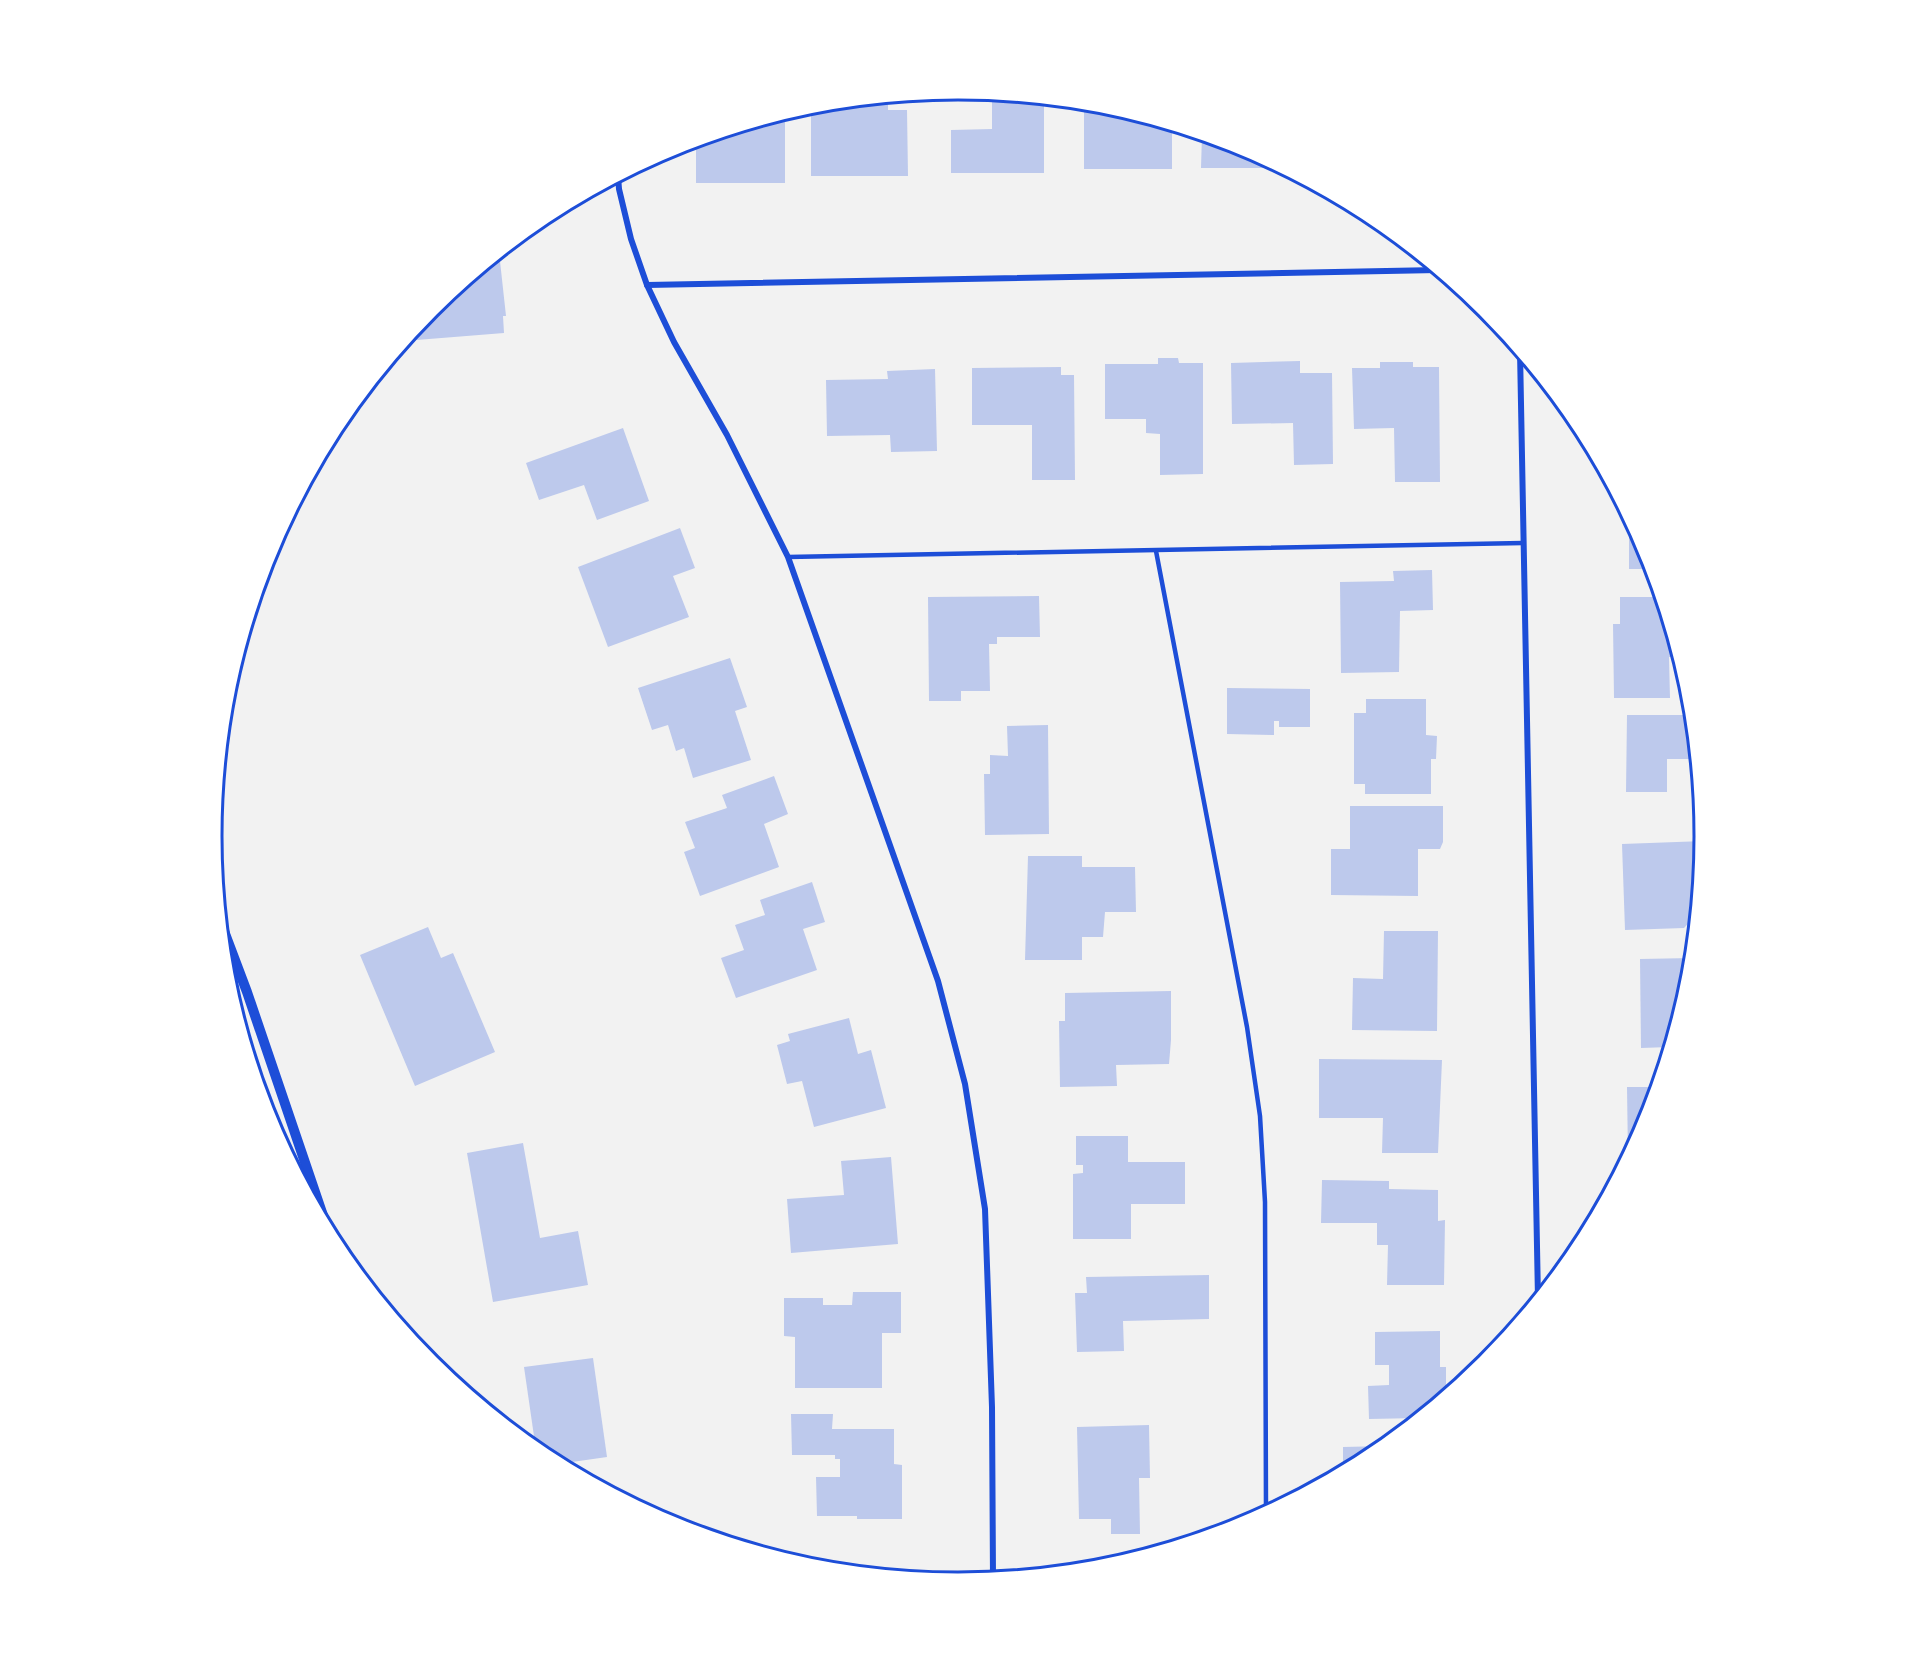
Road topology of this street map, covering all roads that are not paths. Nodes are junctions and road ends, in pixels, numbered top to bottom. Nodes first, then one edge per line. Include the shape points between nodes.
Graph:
1 (619, 183) edge
2 (1428, 270) edge
3 (647, 285) junction
4 (1520, 362) edge
5 (1523, 543) junction
6 (1156, 551) junction
7 (789, 557) junction
8 (233, 957) edge
9 (316, 1194) edge
10 (1538, 1289) edge
11 (1266, 1504) edge
12 (993, 1571) edge

1 - 3 street via 631,239
2 - 3 street
3 - 7 street
4 - 5 street
5 - 6 lane
5 - 10 street
6 - 7 lane
6 - 11 lane via 1247,1027 1260,1116 1265,1202
7 - 12 street via 938,981 965,1084 985,1209
8 - 9 street

